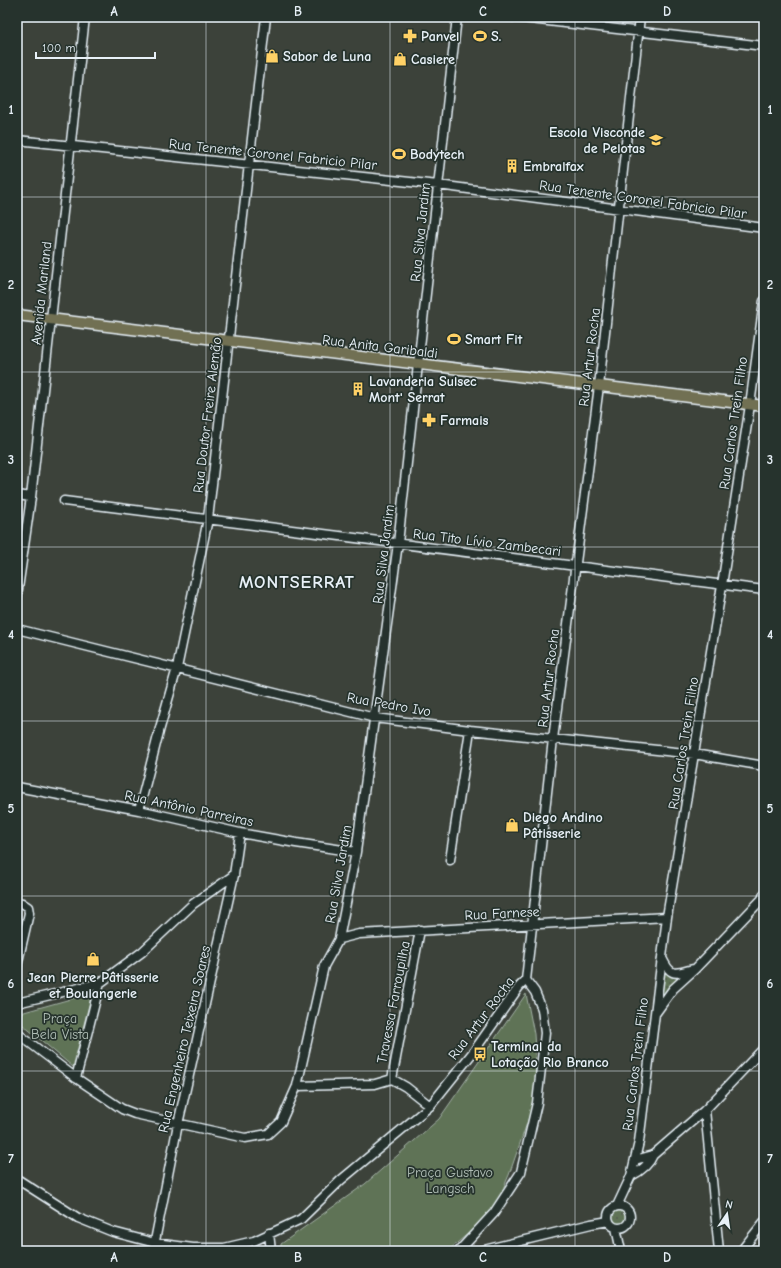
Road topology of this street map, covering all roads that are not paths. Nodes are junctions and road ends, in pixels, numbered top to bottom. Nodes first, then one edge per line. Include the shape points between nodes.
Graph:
1 (85, 17) edge
2 (266, 17) edge
3 (457, 17) edge
4 (513, 17) edge
5 (640, 17) edge
6 (638, 32) junction
7 (764, 46) edge
8 (17, 140) edge
9 (71, 145) junction
10 (249, 164) junction
11 (438, 185) junction
12 (619, 208) junction
13 (764, 228) edge
14 (764, 301) edge
15 (17, 316) edge
16 (51, 320) junction
17 (229, 341) junction
18 (418, 364) junction
19 (599, 386) junction
20 (750, 405) junction
21 (764, 406) edge
22 (17, 495) edge
23 (31, 497) junction
24 (64, 501) dead end
25 (208, 519) junction
26 (398, 543) junction
27 (576, 566) junction
28 (722, 585) junction
29 (764, 590) edge
30 (17, 596) edge
31 (17, 629) edge
32 (177, 668) junction
33 (375, 718) junction
34 (470, 730) junction
35 (553, 739) junction
36 (694, 754) junction
37 (764, 766) edge
38 (17, 787) edge
39 (139, 810) junction
40 (240, 833) junction
41 (356, 852) junction
42 (450, 860) dead end
43 (234, 875) junction
44 (764, 894) edge
45 (17, 902) edge
46 (667, 917) junction
47 (533, 924) junction
48 (420, 930) junction
49 (339, 939) junction
50 (661, 957) junction
51 (17, 966) edge
52 (695, 969) junction
53 (526, 980) junction
54 (100, 983) junction
55 (17, 1003) edge
56 (655, 1014) junction
57 (17, 1033) edge
58 (764, 1048) edge
59 (76, 1078) junction
60 (392, 1079) junction
61 (297, 1086) junction
62 (430, 1106) junction
63 (704, 1110) junction
64 (178, 1124) junction
65 (653, 1155) junction
66 (635, 1160) junction
67 (631, 1176) junction
68 (17, 1179) edge
69 (626, 1188) junction
70 (617, 1206) junction
71 (626, 1209) junction
72 (609, 1212) junction
73 (609, 1221) junction
74 (764, 1222) edge
75 (591, 1224) junction
76 (625, 1226) junction
77 (616, 1228) junction
78 (269, 1233) junction
79 (154, 1247) edge
80 (621, 1249) edge
81 (271, 1251) edge
82 (459, 1251) edge
83 (480, 1251) edge
84 (719, 1251) edge
85 (740, 1251) edge

1 - 9 street, Avenida Mariland
2 - 10 street, Rua Doutor Freire Alemão
3 - 11 street, Rua Silva Jardim
4 - 6 street
5 - 6 street, Rua Artur Rocha
6 - 7 street
6 - 12 street, Rua Artur Rocha
8 - 9 street, Rua Tenente Coronel Fabricio Pilar
9 - 10 street, Rua Tenente Coronel Fabricio Pilar
9 - 16 street, Avenida Mariland
10 - 11 street, Rua Tenente Coronel Fabricio Pilar
10 - 17 street, Rua Doutor Freire Alemão
11 - 12 street, Rua Tenente Coronel Fabricio Pilar
11 - 18 street, Rua Silva Jardim
12 - 13 street, Rua Tenente Coronel Fabricio Pilar
12 - 19 street, Rua Artur Rocha
14 - 20 street, Rua Carlos Trein Filho
15 - 16 main road, Rua Anita Garibaldi
16 - 17 main road, Rua Anita Garibaldi
16 - 23 street, Avenida Mariland
17 - 18 main road, Rua Anita Garibaldi
17 - 25 street, Rua Doutor Freire Alemão
18 - 19 main road, Rua Anita Garibaldi
18 - 26 street, Rua Silva Jardim
19 - 20 main road, Rua Anita Garibaldi
19 - 27 street, Rua Artur Rocha
20 - 21 main road, Rua Anita Garibaldi
20 - 28 street, Rua Carlos Trein Filho
22 - 23 street
23 - 30 street, Avenida Mariland
24 - 25 street, Rua Tito Lívio Zambecari
25 - 26 street, Rua Tito Lívio Zambecari
25 - 32 street, Rua Doutor Freire Alemão
26 - 27 street, Rua Tito Lívio Zambecari
26 - 33 street, Rua Silva Jardim
27 - 28 street, Rua Tito Lívio Zambecari
27 - 35 street, Rua Artur Rocha
28 - 29 street, Rua Tito Lívio Zambecari
28 - 36 street, Rua Carlos Trein Filho
31 - 32 street, Rua Pedro Ivo
32 - 33 street, Rua Pedro Ivo
32 - 39 street, Rua Doutor Freire Alemão
33 - 34 street, Rua Pedro Ivo
33 - 41 street, Rua Silva Jardim
34 - 35 street, Rua Pedro Ivo
34 - 42 street
35 - 36 street, Rua Pedro Ivo
35 - 47 street, Rua Artur Rocha
36 - 37 street, Rua Pedro Ivo
36 - 46 street, Rua Carlos Trein Filho
38 - 39 street, Rua Antônio Parreiras
39 - 40 street, Rua Antônio Parreiras
40 - 41 street, Rua Antônio Parreiras
40 - 43 street, Rua Engenheiro Teixeira Soares
41 - 49 street, Rua Silva Jardim
43 - 54 street via 193,904 142,952
43 - 64 street, Rua Engenheiro Teixeira Soares
44 - 52 street
45 - 51 street via 28,907 29,913
46 - 47 street, Rua Farnese
46 - 50 street, Rua Carlos Trein Filho
47 - 48 street, Rua Farnese
47 - 53 street, Rua Artur Rocha
48 - 49 street, Rua Farnese via 359,934
48 - 60 street, Travessa Farroupilha
49 - 61 street, Rua Silva Jardim via 324,966
50 - 52 street via 672,973
50 - 56 street, Rua Carlos Trein Filho
52 - 56 street via 673,989
53 - 62 street, Rua Artur Rocha
53 - 82 street via 535,992 542,1009 545,1033 536,1103 521,1172 494,1213
54 - 55 street
54 - 59 street
56 - 66 street, Rua Carlos Trein Filho
57 - 59 street, Rua Silva Jardim
58 - 63 street
59 - 64 street, Rua Silva Jardim via 122,1109
60 - 61 street via 375,1084
60 - 62 street
61 - 64 street, Rua Silva Jardim via 281,1122 268,1134 245,1138
62 - 78 street, Rua Artur Rocha via 341,1180 301,1219
63 - 65 street
63 - 84 street
64 - 79 street, Rua Engenheiro Teixeira Soares
65 - 66 street
65 - 67 street via 650,1162
66 - 67 street, Rua Carlos Trein Filho
67 - 69 street, Rua Carlos Trein Filho
68 - 79 street, Rua Artur Rocha via 78,1218
69 - 70 street, Rua Carlos Trein Filho
69 - 71 street, Rua Carlos Trein Filho
70 - 71 street
70 - 72 street
71 - 76 street via 630,1218
72 - 73 street
72 - 75 street
73 - 75 street
73 - 77 street
74 - 85 street
75 - 83 street
76 - 77 street
76 - 80 street
77 - 80 street
78 - 79 street, Rua Artur Rocha via 254,1241 224,1248
78 - 81 street

